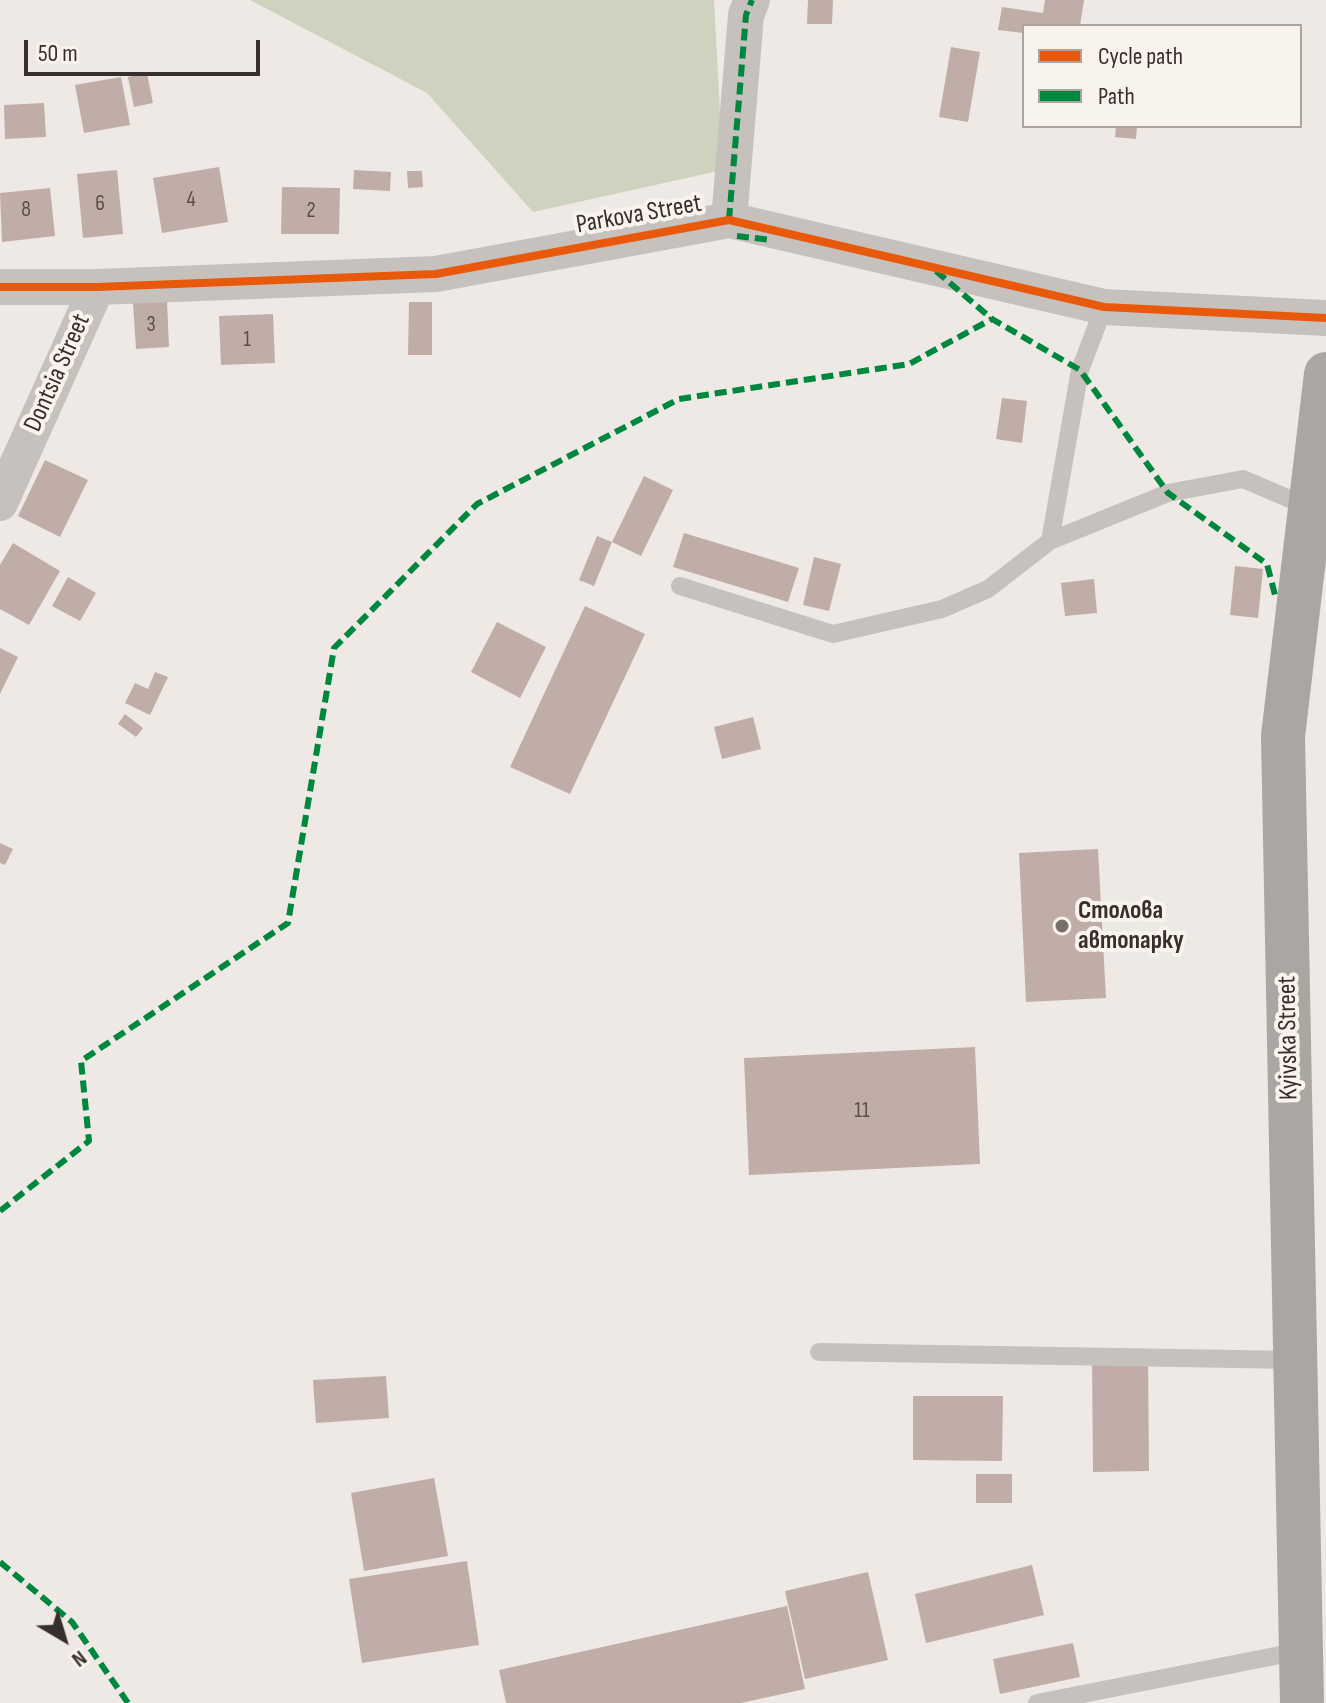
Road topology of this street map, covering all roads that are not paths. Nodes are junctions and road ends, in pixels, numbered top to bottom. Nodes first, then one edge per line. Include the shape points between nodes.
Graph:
1 (752, 0) edge
2 (729, 220) junction
3 (0, 287) edge
4 (97, 287) junction
5 (1104, 307) junction
6 (1326, 318) edge
7 (1326, 374) edge
8 (1323, 432) edge
9 (0, 503) edge
10 (1311, 508) junction
11 (1050, 541) junction
12 (680, 586) dead end
13 (819, 1352) dead end
14 (1295, 1360) junction
15 (1300, 1651) junction
16 (1037, 1703) edge
17 (1302, 1703) edge

1 - 2 street via 746,15
2 - 4 street, Parkova Street via 436,274
2 - 5 street, Parkova Street
3 - 4 street, Parkova Street
4 - 9 street, Dontsia Street
5 - 6 street, Parkova Street
5 - 11 lane via 1080,370
7 - 8 main road, Kyivska Street
8 - 10 main road, Kyivska Street
10 - 11 lane via 1243,479 1168,493
10 - 14 main road, Kyivska Street via 1283,736
11 - 12 lane via 988,589 942,609 833,634
13 - 14 lane
14 - 15 main road, Kyivska Street
15 - 16 lane
15 - 17 main road, Kyivska Street

